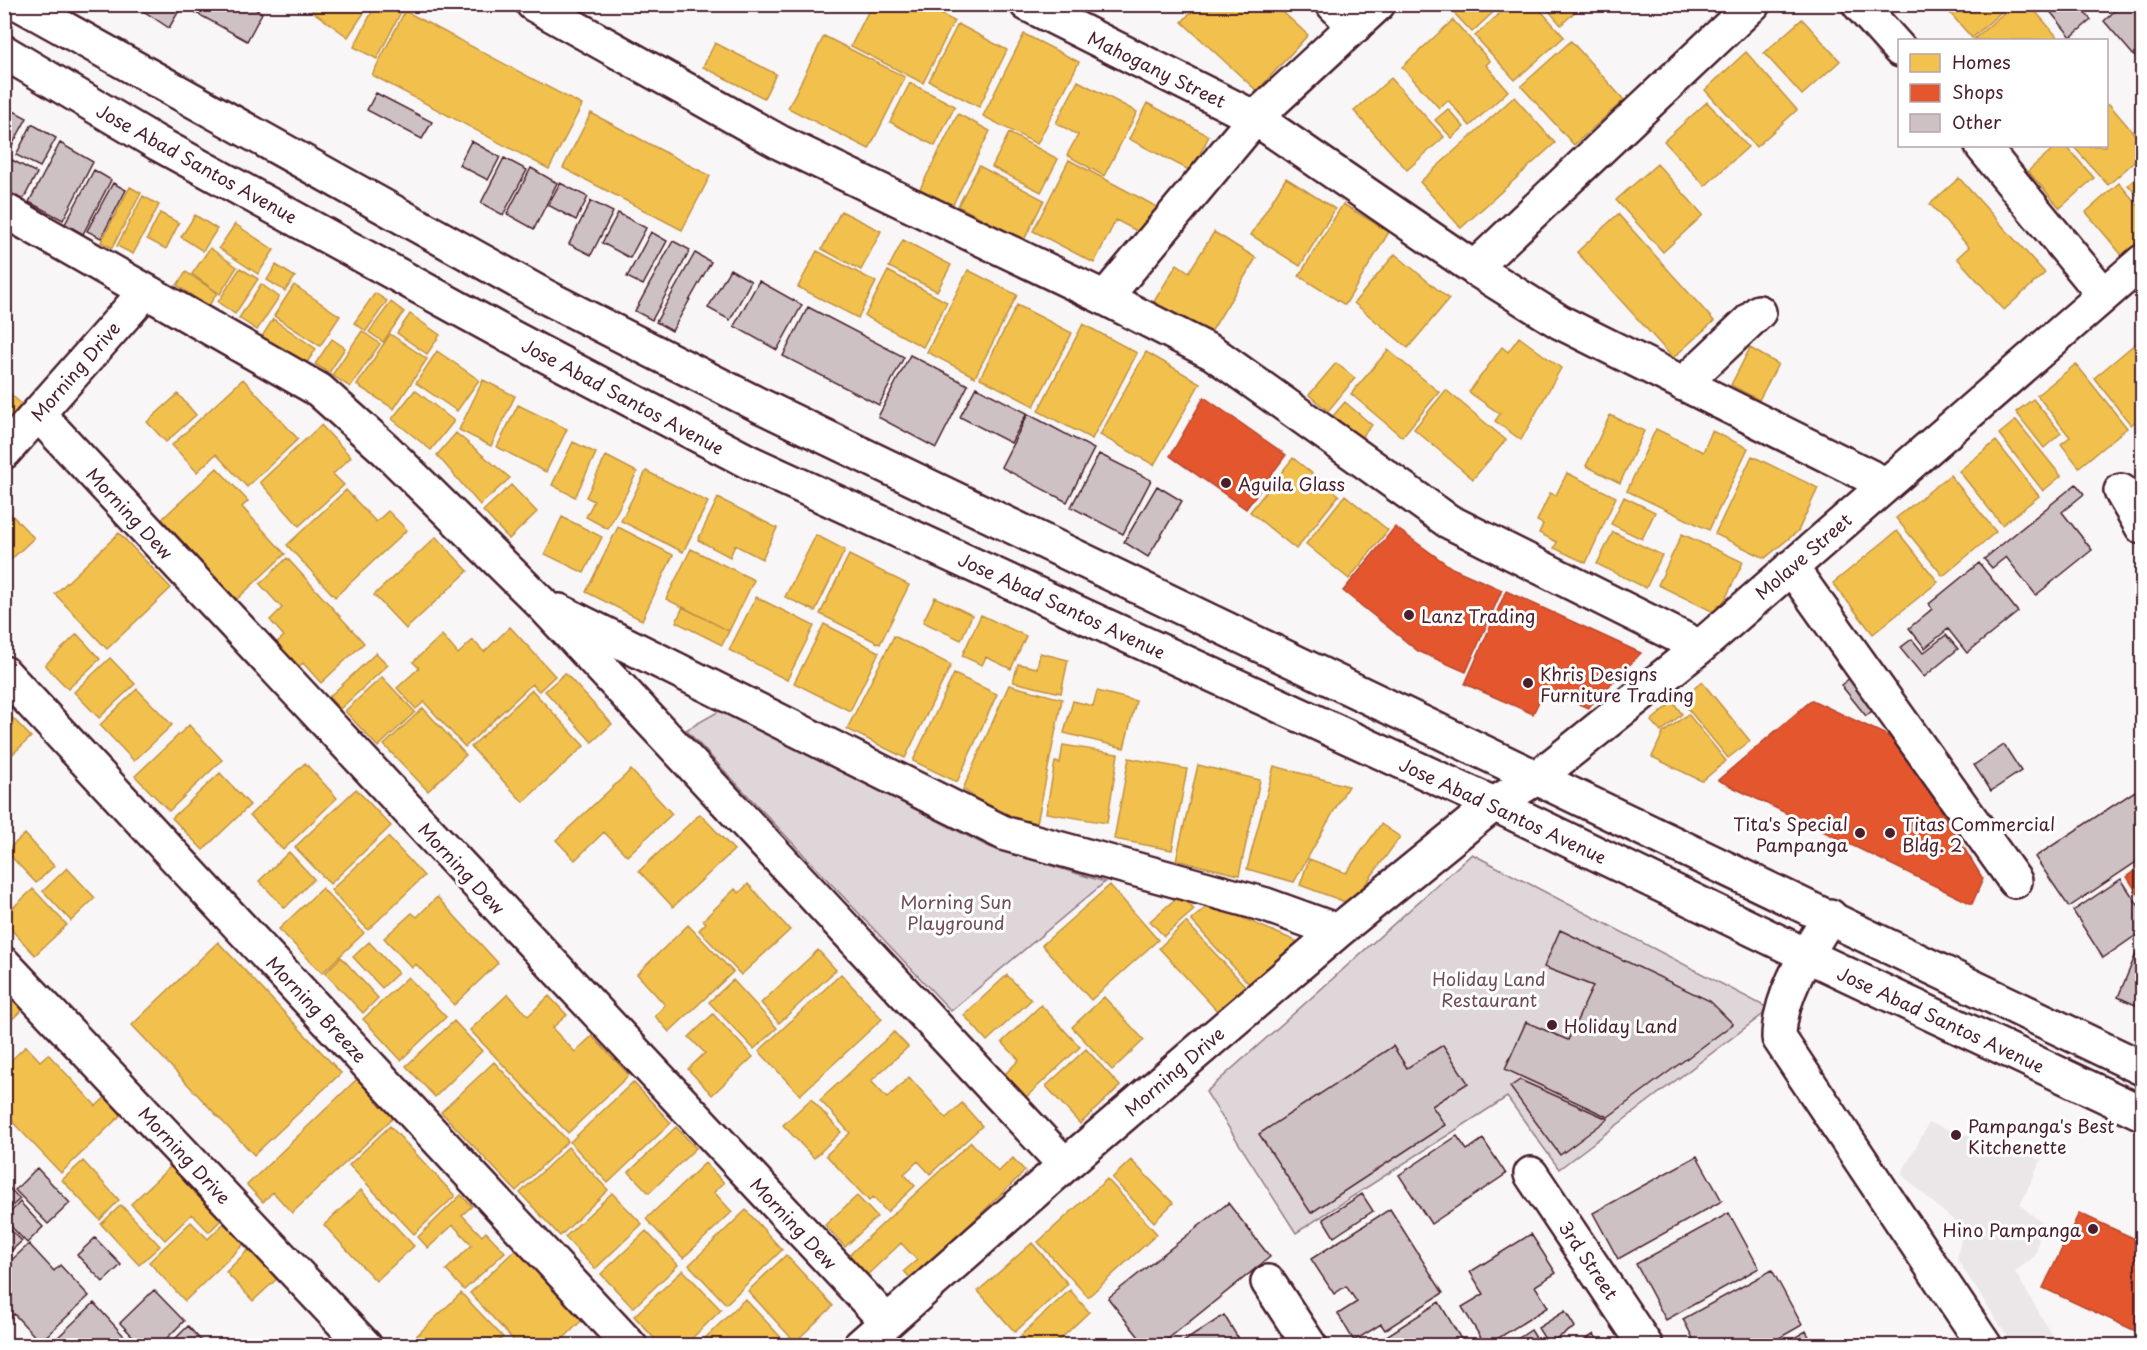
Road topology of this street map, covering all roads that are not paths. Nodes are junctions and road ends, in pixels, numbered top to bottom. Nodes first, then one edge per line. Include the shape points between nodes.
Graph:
1 (20, 4) edge
2 (533, 4) edge
3 (1027, 4) edge
4 (1753, 4) edge
5 (1859, 4) edge
6 (1355, 12) edge
7 (1898, 49) edge
8 (4, 52) edge
9 (1255, 118) junction
10 (1983, 147) edge
11 (4, 210) edge
12 (2142, 262) edge
13 (1474, 268) junction
14 (146, 291) junction
15 (2104, 295) junction
16 (1105, 298) junction
17 (1759, 312) dead end
18 (1683, 384) junction
19 (38, 414) junction
20 (4, 452) edge
21 (1885, 484) junction
22 (2121, 491) dead end
23 (2142, 527) edge
24 (1791, 567) junction
25 (541, 603) junction
26 (1700, 647) junction
27 (4, 673) edge
28 (1538, 777) junction
29 (1494, 804) junction
30 (2015, 881) dead end
31 (1830, 916) junction
32 (1338, 931) junction
33 (1806, 955) junction
34 (4, 964) edge
35 (2142, 1068) edge
36 (2142, 1113) edge
37 (1065, 1165) junction
38 (1531, 1174) dead end
39 (1268, 1282) dead end
40 (887, 1322) junction
41 (365, 1346) edge
42 (630, 1346) edge
43 (860, 1346) edge
44 (1310, 1346) edge
45 (1646, 1346) edge
46 (1985, 1346) edge

1 - 28 main road via 548,298 759,405
2 - 16 main road via 781,143
3 - 9 main road, Mahogany Street
4 - 13 main road
5 - 7 main road
6 - 9 main road
8 - 29 main road, Jose Abad Santos Avenue via 158,143 510,337 751,463
9 - 13 main road, Mahogany Street
9 - 16 main road
10 - 15 main road
11 - 14 main road
12 - 15 main road, Molave Street
13 - 18 main road, Mahogany Street via 1560,322
14 - 19 main road, Morning Drive
14 - 25 main road via 320,390
15 - 21 main road, Molave Street
16 - 26 main road via 1213,353 1448,521
17 - 18 main road
18 - 21 main road, Mahogany Street
19 - 20 main road, Morning Drive
19 - 40 main road, Morning Dew
21 - 24 main road, Molave Street
22 - 23 main road
24 - 26 main road, Molave Street
24 - 30 main road
25 - 32 main road via 1006,834 1266,904
25 - 37 main road
26 - 28 main road, Molave Street
27 - 42 main road, Morning Breeze
28 - 29 main road, Molave Street
28 - 31 main road
29 - 32 main road, Morning Drive
29 - 33 main road, Jose Abad Santos Avenue
31 - 33 main road
31 - 35 main road
32 - 37 main road, Morning Drive
33 - 36 main road, Jose Abad Santos Avenue
33 - 46 main road via 1779,1017 1779,1038
34 - 41 main road, Morning Drive
37 - 40 main road, Morning Drive
38 - 45 main road, 3rd Street
39 - 44 main road
40 - 43 main road, Morning Drive

